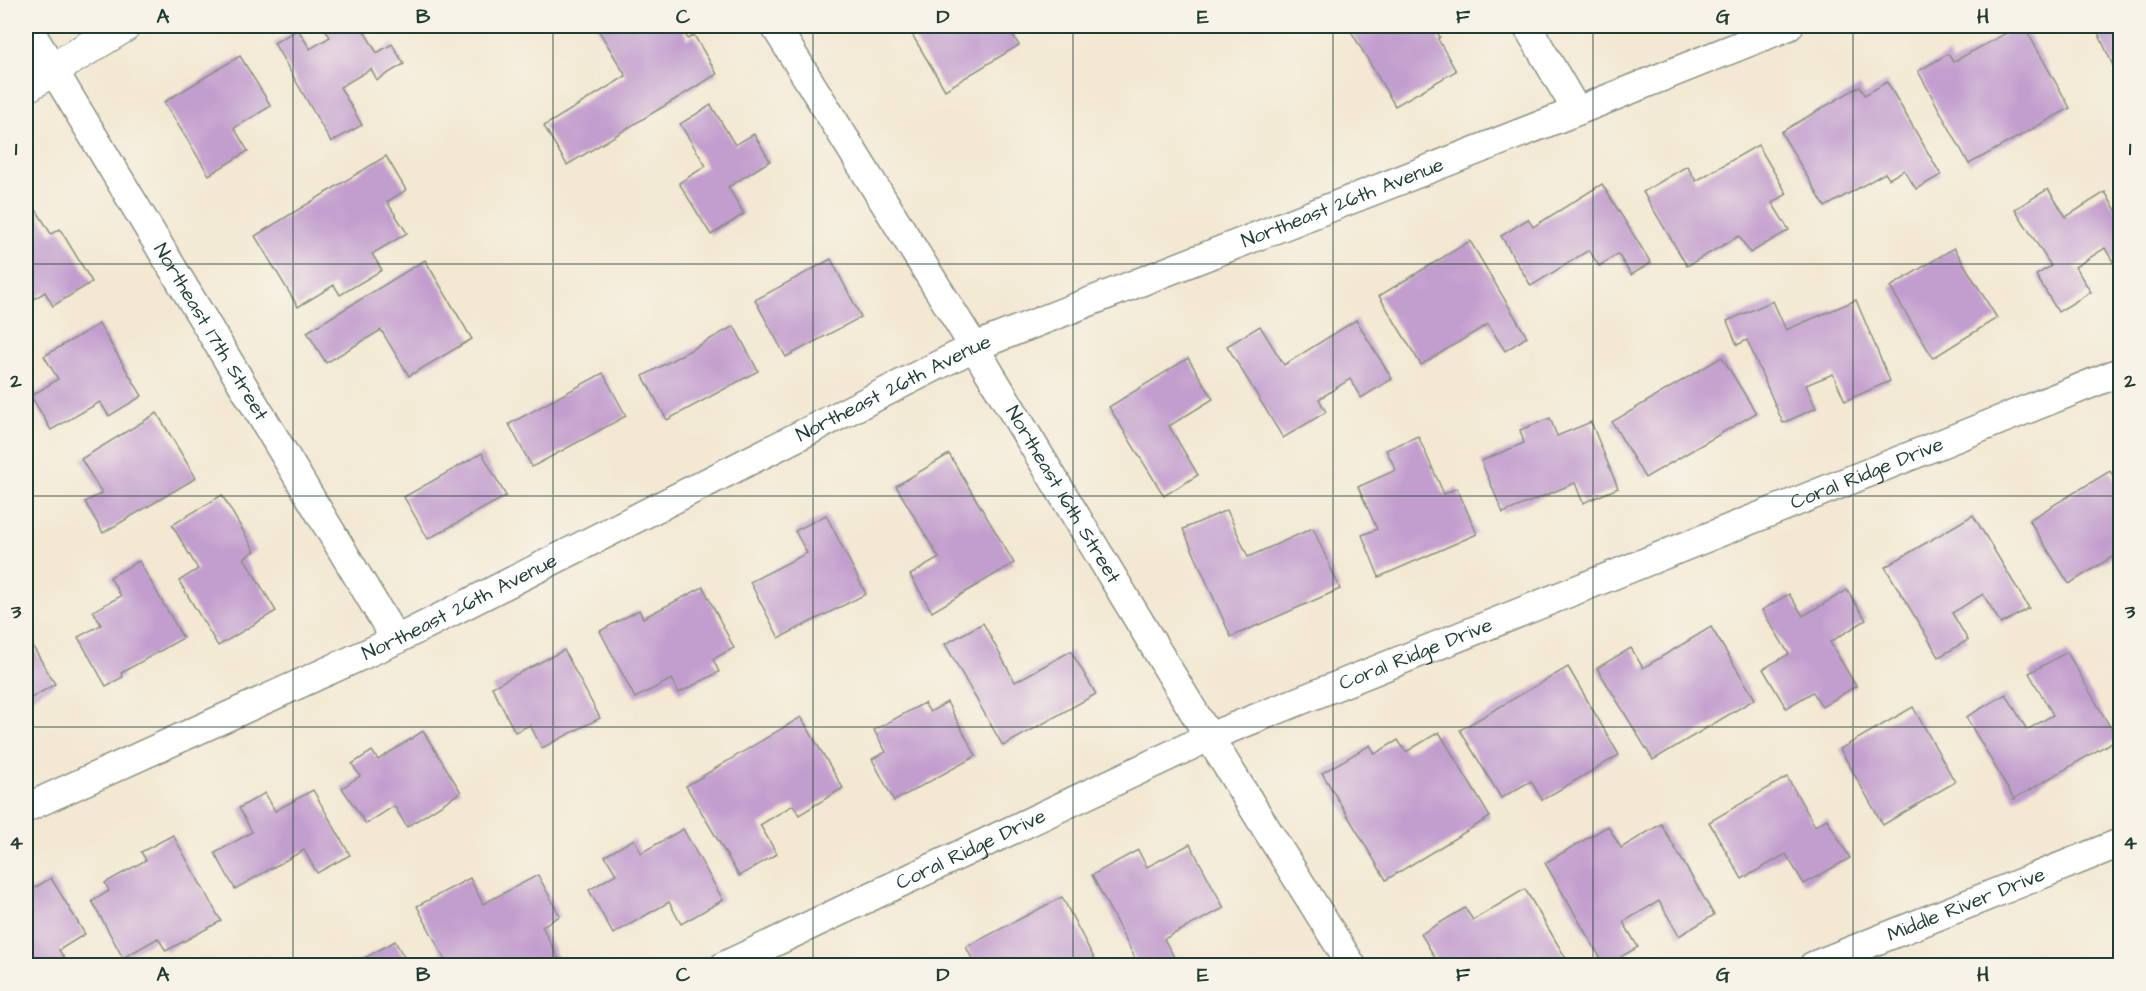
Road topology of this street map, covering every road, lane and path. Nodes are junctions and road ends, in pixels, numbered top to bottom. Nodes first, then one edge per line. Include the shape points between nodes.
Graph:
1 (27, 26) edge
2 (124, 26) edge
3 (775, 26) edge
4 (1527, 26) edge
5 (1789, 26) edge
6 (54, 70) junction
7 (26, 86) edge
8 (1577, 111) junction
9 (974, 346) junction
10 (2121, 372) edge
11 (396, 640) junction
12 (1209, 737) junction
13 (26, 808) edge
14 (2121, 843) edge
15 (724, 966) edge
16 (1352, 966) edge
17 (1813, 966) edge

1 - 6 street, Northeast 17th Street
2 - 6 street
3 - 9 street, Northeast 16th Street
4 - 8 street
5 - 8 street, Northeast 26th Avenue
6 - 7 street
6 - 11 street, Northeast 17th Street
8 - 9 street, Northeast 26th Avenue
9 - 11 street, Northeast 26th Avenue
9 - 12 street, Northeast 16th Street
10 - 12 street, Coral Ridge Drive
11 - 13 street, Northeast 26th Avenue
12 - 15 street, Coral Ridge Drive
12 - 16 street, Northeast 16th Street
14 - 17 street, Middle River Drive

